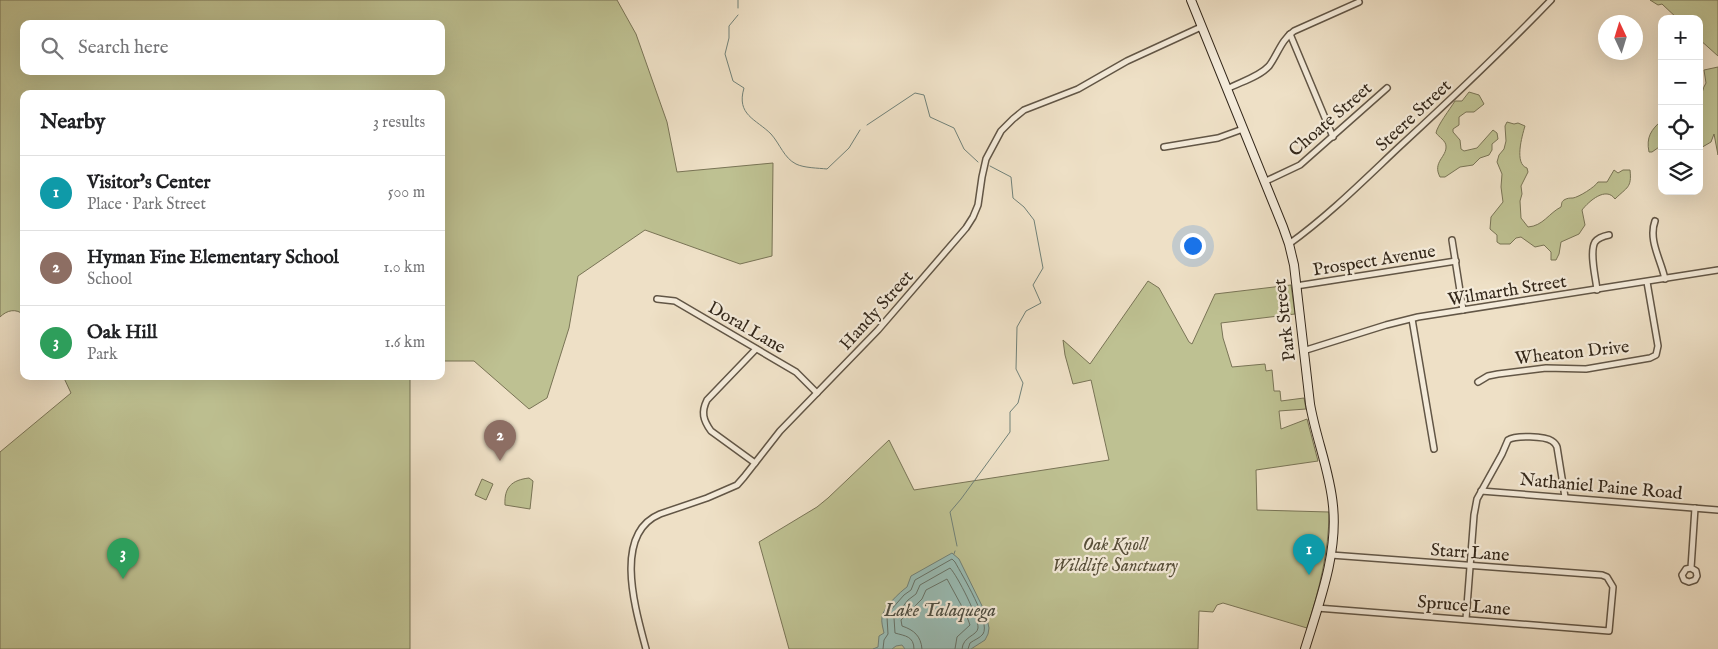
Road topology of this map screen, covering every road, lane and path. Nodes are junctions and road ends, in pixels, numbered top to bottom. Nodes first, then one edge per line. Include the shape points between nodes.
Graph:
1 (1191, 0) edge
2 (1551, 0) edge
3 (1359, 2) dead end
4 (1201, 26) junction
5 (1290, 34) junction
6 (1387, 88) dead end
7 (1227, 89) junction
8 (1243, 129) junction
9 (1333, 137) junction
10 (1164, 147) dead end
11 (1264, 182) junction
12 (1655, 221) dead end
13 (1609, 235) dead end
14 (1452, 240) dead end
15 (1289, 244) junction
16 (1456, 261) junction
17 (1718, 270) edge
18 (1666, 279) junction
19 (1647, 282) junction
20 (1296, 286) junction
21 (1598, 290) junction
22 (657, 299) dead end
23 (1463, 310) junction
24 (1412, 318) junction
25 (756, 349) junction
26 (1303, 351) junction
27 (1478, 382) dead end
28 (817, 392) junction
29 (1434, 449) dead end
30 (755, 463) junction
31 (1481, 490) junction
32 (1564, 497) junction
33 (1695, 508) junction
34 (1718, 510) edge
35 (1331, 555) junction
36 (1470, 565) junction
37 (1690, 568) dead end
38 (1317, 608) junction
39 (1466, 619) junction
40 (1609, 631) joint
41 (646, 649) edge
42 (1305, 649) edge

1 - 4 main road, Park Street
2 - 15 street, Steere Street via 1313,227
3 - 5 street
4 - 7 main road, Park Street
4 - 28 street, Handy Street via 1078,89 1024,110 1013,119 1001,131 986,159 978,205 966,228 878,330
5 - 7 street via 1265,69
5 - 9 street
6 - 9 street, Choate Street
7 - 8 main road, Park Street
8 - 10 street via 1218,138
8 - 11 main road, Park Street
9 - 11 street, Choate Street via 1300,166
11 - 15 main road, Park Street
12 - 18 street via 1652,238
13 - 21 street via 1599,238 1593,248
14 - 16 street
15 - 20 main road, Park Street
16 - 20 street, Prospect Avenue
16 - 23 street
17 - 18 street, Wilmarth Street
18 - 19 street, Wilmarth Street
19 - 21 street, Wilmarth Street
19 - 27 street, Wheaton Drive via 1658,346 1656,355 1586,369 1546,368 1498,374
20 - 26 main road, Park Street
21 - 23 street, Wilmarth Street
22 - 25 street, Doral Lane via 675,301
23 - 24 street, Wilmarth Street
24 - 26 street, Wilmarth Street
24 - 29 street
25 - 28 street, Doral Lane via 796,372
25 - 30 street via 707,400 703,414 711,430
26 - 35 main road, Park Street via 1313,423 1333,505
28 - 30 street, Handy Street
30 - 41 street, Handy Street via 736,485 650,518 641,528 632,556 631,579
31 - 32 street, Nathaniel Paine Road
31 - 32 street via 1508,440 1537,438 1554,442 1557,447
31 - 36 street via 1476,499
32 - 33 street, Nathaniel Paine Road
33 - 34 street, Nathaniel Paine Road
33 - 37 street
35 - 36 street, Starr Lane
35 - 38 main road, Park Street
36 - 39 street
36 - 40 street, Starr Lane via 1608,577 1613,587
38 - 39 street, Spruce Lane
38 - 42 main road, Park Street
39 - 40 street, Spruce Lane

